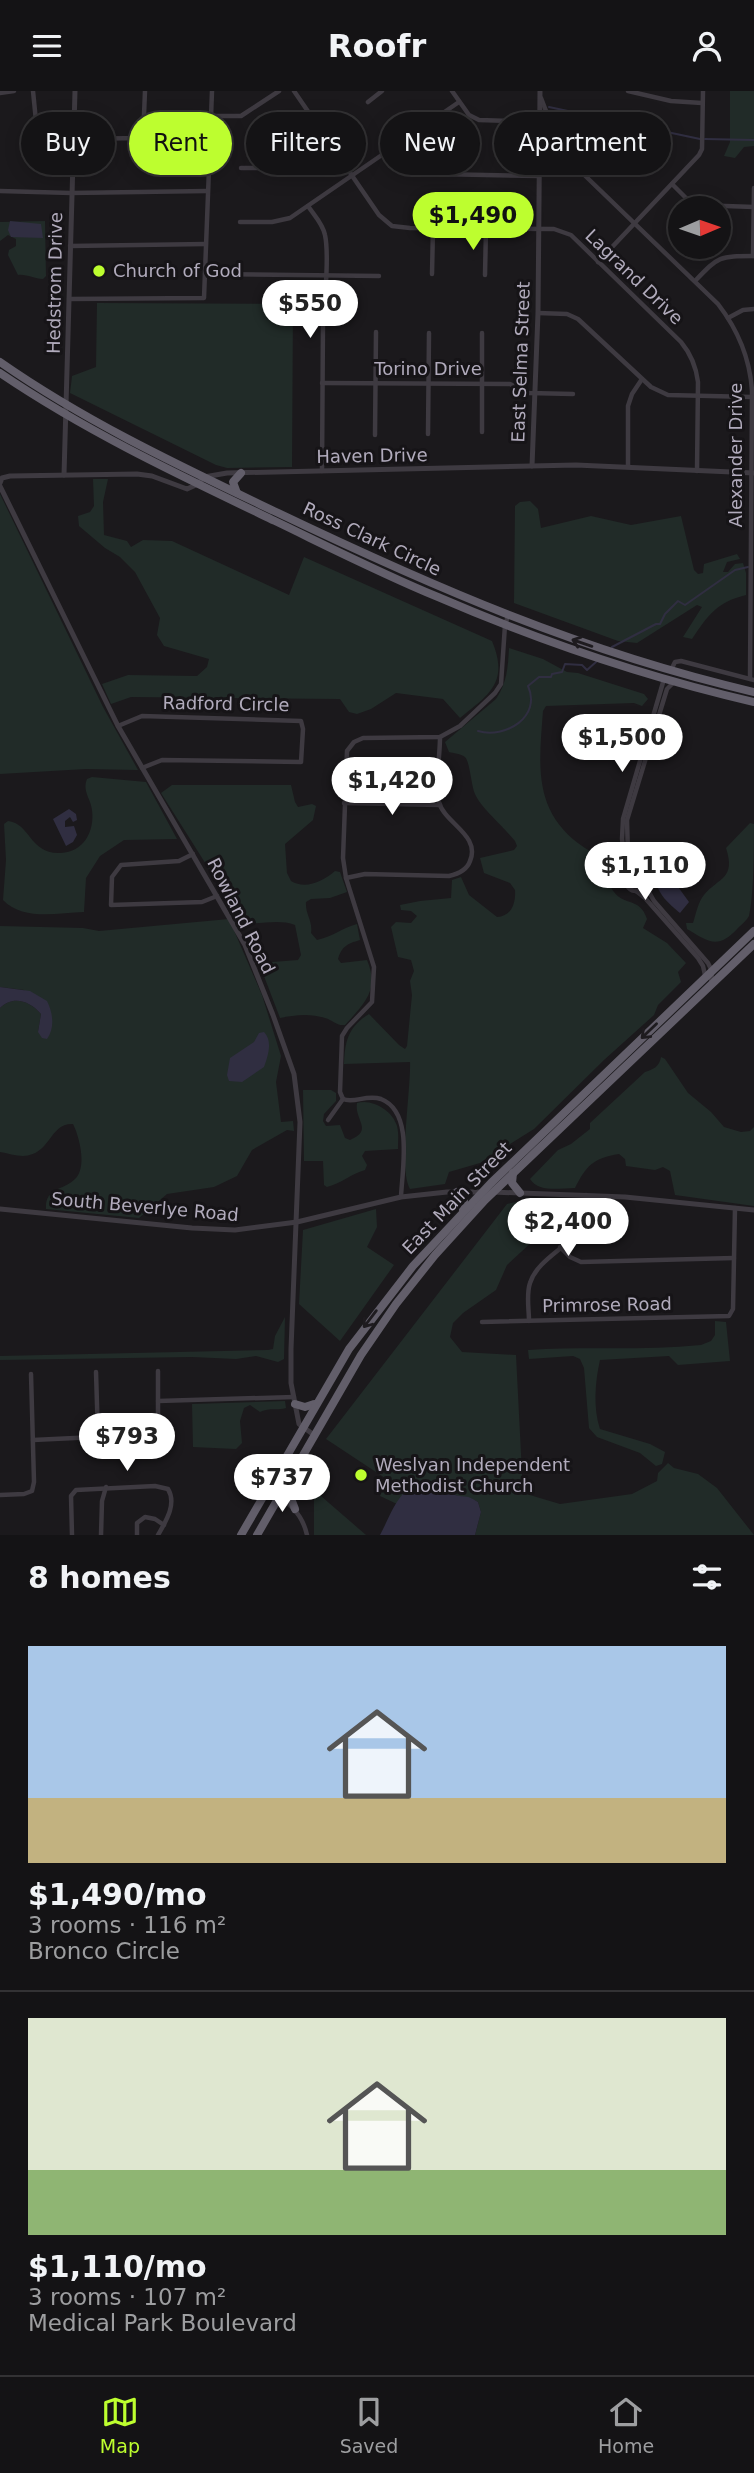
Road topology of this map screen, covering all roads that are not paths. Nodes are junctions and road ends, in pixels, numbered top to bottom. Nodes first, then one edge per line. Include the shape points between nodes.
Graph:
1 (14, 91) edge
2 (33, 91) edge
3 (75, 91) edge
4 (145, 91) edge
5 (212, 91) edge
6 (279, 91) edge
7 (294, 91) edge
8 (382, 91) edge
9 (452, 91) edge
10 (628, 91) edge
11 (703, 91) edge
12 (637, 92) edge
13 (0, 93) edge
14 (540, 94) edge
15 (368, 102) dead end
16 (459, 102) junction
17 (702, 103) junction
18 (35, 112) edge
19 (74, 112) edge
20 (145, 112) edge
21 (211, 112) edge
22 (308, 112) edge
23 (445, 112) edge
24 (540, 112) edge
25 (232, 116) edge
26 (494, 120) edge
27 (380, 157) edge
28 (242, 168) dead end
29 (246, 168) edge
30 (72, 175) edge
31 (208, 175) edge
32 (480, 175) edge
33 (352, 176) junction
34 (540, 176) joint
35 (672, 184) junction
36 (754, 188) edge
37 (0, 191) edge
38 (207, 191) junction
39 (71, 193) junction
40 (308, 206) junction
41 (754, 207) edge
42 (240, 222) dead end
43 (634, 223) junction
44 (433, 228) junction
45 (486, 228) junction
46 (539, 229) junction
47 (206, 244) junction
48 (70, 246) junction
49 (753, 256) edge
50 (598, 262) junction
51 (205, 274) junction
52 (432, 274) dead end
53 (325, 275) junction
54 (485, 275) dead end
55 (379, 276) dead end
56 (695, 281) junction
57 (69, 299) junction
58 (754, 309) edge
59 (538, 313) junction
60 (728, 318) junction
61 (376, 332) dead end
62 (429, 333) dead end
63 (482, 333) dead end
64 (0, 362) edge
65 (0, 373) edge
66 (642, 379) junction
67 (322, 383) junction
68 (376, 383) junction
69 (429, 383) junction
70 (482, 384) junction
71 (535, 393) junction
72 (573, 394) dead end
73 (698, 395) junction
74 (752, 397) junction
75 (66, 405) junction
76 (66, 415) junction
77 (753, 418) edge
78 (481, 432) dead end
79 (428, 433) dead end
80 (375, 435) dead end
81 (532, 466) junction
82 (628, 467) junction
83 (322, 471) junction
84 (697, 471) junction
85 (241, 473) junction
86 (753, 473) edge
87 (64, 475) junction
88 (201, 481) junction
89 (0, 483) edge
90 (237, 493) junction
91 (752, 531) edge
92 (310, 533) junction
93 (752, 599) edge
94 (506, 621) junction
95 (671, 670) junction
96 (661, 677) junction
97 (678, 677) junction
98 (752, 680) edge
99 (754, 692) edge
100 (754, 702) edge
101 (118, 726) junction
102 (440, 737) junction
103 (142, 768) junction
104 (344, 803) junction
105 (440, 805) junction
106 (193, 854) junction
107 (637, 871) junction
108 (627, 877) junction
109 (346, 878) junction
110 (645, 885) junction
111 (636, 891) junction
112 (218, 895) junction
113 (754, 931) edge
114 (754, 944) edge
115 (710, 967) junction
116 (708, 982) junction
117 (343, 1099) junction
118 (328, 1119) dead end
119 (513, 1173) junction
120 (457, 1192) junction
121 (482, 1192) junction
122 (493, 1192) junction
123 (520, 1193) junction
124 (586, 1195) junction
125 (401, 1197) junction
126 (735, 1208) junction
127 (0, 1209) edge
128 (754, 1210) edge
129 (463, 1211) junction
130 (297, 1222) junction
131 (560, 1248) junction
132 (734, 1258) junction
133 (529, 1321) junction
134 (482, 1322) dead end
135 (158, 1371) dead end
136 (96, 1372) dead end
137 (31, 1374) dead end
138 (294, 1400) junction
139 (158, 1401) junction
140 (317, 1402) junction
141 (302, 1428) junction
142 (314, 1435) junction
143 (98, 1437) junction
144 (33, 1440) junction
145 (293, 1472) junction
146 (106, 1487) junction
147 (267, 1489) junction
148 (0, 1495) edge
149 (279, 1497) junction
150 (295, 1509) junction
151 (164, 1525) junction
152 (72, 1535) edge
153 (101, 1535) edge
154 (137, 1535) edge
155 (159, 1535) edge
156 (241, 1535) edge
157 (257, 1535) edge
158 (307, 1535) edge

1 - 13 street
2 - 18 street
3 - 19 street, Hedstrom Drive
4 - 20 street
5 - 21 street
6 - 25 street via 241,116
7 - 22 street, Lagrand Drive
8 - 15 street
9 - 16 street
10 - 12 street
11 - 17 street
12 - 17 street
14 - 24 street, East Selma Street
14 - 43 street, Alexander Drive via 554,134 569,158
16 - 23 street
16 - 26 street via 479,120
17 - 35 street via 700,153
27 - 33 street
28 - 29 street
30 - 39 street, Hedstrom Drive
31 - 38 street
32 - 34 street
33 - 40 street
33 - 44 street, Lagrand Drive via 385,221 400,227
34 - 46 street, East Selma Street
35 - 41 street via 697,205
35 - 43 street
36 - 41 street
37 - 39 street
38 - 39 street
38 - 47 street
39 - 48 street, Hedstrom Drive
40 - 42 street via 281,221
40 - 53 street via 325,235
41 - 49 street
43 - 50 street
43 - 56 street, Alexander Drive
44 - 45 street, Lagrand Drive
44 - 52 street
45 - 46 street, Lagrand Drive
45 - 54 street
46 - 50 street, Lagrand Drive via 567,233
46 - 59 street, East Selma Street
47 - 48 street
47 - 51 street
48 - 57 street, Hedstrom Drive
49 - 56 street via 719,258
50 - 73 street, Lagrand Drive via 684,345 695,367
51 - 53 street
51 - 57 street via 204,297
53 - 55 street
53 - 67 street
56 - 60 street, Alexander Drive
57 - 75 street, Hedstrom Drive
58 - 60 street
59 - 66 street via 578,319
59 - 71 street, East Selma Street
60 - 74 street, Alexander Drive via 747,357
61 - 68 street
62 - 69 street
63 - 70 street
64 - 75 highway, Ross Clark Circle
65 - 76 highway, Ross Clark Circle
66 - 73 street via 662,393
66 - 82 street via 628,406
67 - 68 street, Torino Drive
67 - 83 street
68 - 69 street, Torino Drive
68 - 80 street
69 - 70 street, Torino Drive
69 - 79 street
70 - 71 street, Torino Drive via 510,384
70 - 78 street
71 - 72 street, Torino Drive
71 - 81 street, East Selma Street
73 - 74 street
73 - 84 street, Lagrand Drive
74 - 77 street, Alexander Drive
75 - 76 street, Hedstrom Drive
75 - 88 highway, Ross Clark Circle
76 - 87 street, Hedstrom Drive
76 - 88 highway, Ross Clark Circle via 137,454
77 - 86 street, Alexander Drive
81 - 82 street, Haven Drive
81 - 83 street, Haven Drive
82 - 84 street, Haven Drive
83 - 85 street, Haven Drive
84 - 86 street, Haven Drive
85 - 88 street, Haven Drive
85 - 90 highway via 233,482
86 - 91 street, Alexander Drive
87 - 88 street, Haven Drive via 144,475 183,489
87 - 89 street, Haven Drive via 10,476
88 - 90 highway, Ross Clark Circle
88 - 92 highway, Ross Clark Circle
89 - 101 street, Rowland Road
90 - 92 highway, Ross Clark Circle
91 - 93 street, Alexander Drive
92 - 94 highway, Ross Clark Circle
93 - 98 street, Alexander Drive
95 -> 94 highway, Ross Clark Circle
94 - 96 highway, Ross Clark Circle via 563,646
94 - 102 street via 503,677 498,689 460,726
95 - 96 highway
95 - 97 highway, Ross Clark Circle
95 - 98 street, Alexander Drive via 681,661
96 - 97 highway
96 - 108 street via 623,819
97 - 99 highway, Ross Clark Circle
97 - 100 highway, Ross Clark Circle
97 - 107 street via 667,689 629,809 627,844
101 - 103 street, Rowland Road
101 - 103 street, Radford Circle via 142,716 301,721 301,762 162,760
102 - 104 street via 354,742 346,757
102 - 105 street
103 - 106 street, Rowland Road
104 - 105 street
104 - 109 street
105 - 109 street via 470,842 471,858 463,870 449,876 365,874
106 - 112 street, Rowland Road
106 - 112 street via 179,861 119,866 112,877 111,905 202,902
107 - 108 street
107 - 110 street via 645,876
108 - 111 street via 628,886
109 - 117 street via 374,973 372,1002 342,1036
110 - 111 street
110 - 115 street
111 - 116 street via 703,965
112 - 130 street, Rowland Road via 256,971 294,1074 300,1122
113 - 115 highway, East Main Street
114 - 116 highway, East Main Street
115 - 116 highway, East Main Street
116 - 119 highway, East Main Street
116 -> 121 highway, East Main Street
117 - 118 street
117 - 125 street via 377,1098 397,1113 403,1127
119 - 122 highway, East Main Street
119 - 123 highway via 513,1186
120 - 121 street, South Beverlye Road
120 - 125 street, South Beverlye Road
120 - 129 highway via 464,1201
121 - 122 street, South Beverlye Road
121 - 129 highway, East Main Street
122 - 123 street, South Beverlye Road
122 - 142 highway, East Main Street via 396,1304
123 - 124 street, South Beverlye Road
124 - 126 street, South Beverlye Road
124 - 131 street via 582,1225
125 - 130 street, South Beverlye Road
126 - 128 street, South Beverlye Road
126 - 132 street
127 - 130 street, South Beverlye Road via 221,1230
129 -> 140 highway, East Main Street via 372,1317
130 - 138 street, Rowland Road via 290,1359
131 - 132 street via 581,1262
131 - 133 street via 533,1276
132 - 133 street, Primrose Road via 732,1314 726,1317
133 - 134 street, Primrose Road
135 - 139 street
136 - 143 street
137 - 144 street
138 - 139 street
138 - 140 highway via 305,1407
138 - 141 street, Rowland Road
139 - 143 street via 158,1434
140 - 141 highway, East Main Street
141 - 142 street
141 - 147 highway, East Main Street
142 - 145 highway, East Main Street
143 - 144 street
144 - 148 street via 32,1491
145 - 149 highway, East Main Street
145 - 150 highway via 289,1493
146 - 151 street via 168,1489 172,1500
146 - 152 street via 72,1493
146 - 153 street
147 - 149 street
147 - 156 highway, East Main Street
149 - 150 street
149 - 157 highway, East Main Street
150 - 158 street
151 - 154 street via 145,1517 137,1523
151 - 155 street

